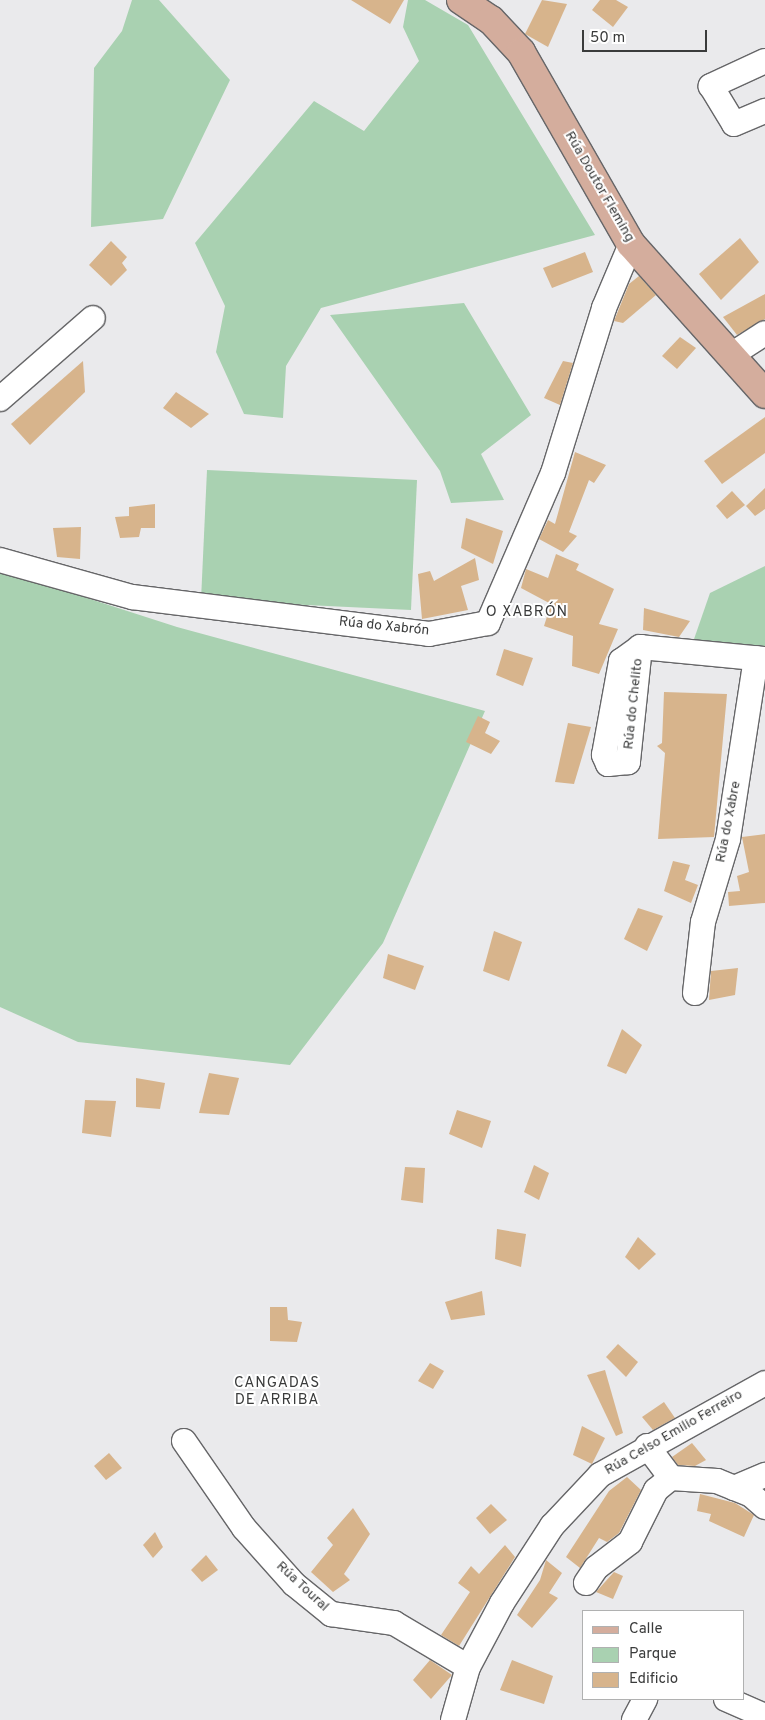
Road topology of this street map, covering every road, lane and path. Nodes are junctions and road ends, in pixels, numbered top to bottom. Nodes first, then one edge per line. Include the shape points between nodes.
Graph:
1 (462, 0) edge
2 (765, 61) edge
3 (765, 111) edge
4 (631, 244) junction
5 (93, 318) dead end
6 (765, 333) edge
7 (731, 355) junction
8 (765, 394) edge
9 (0, 399) edge
10 (0, 560) edge
11 (640, 647) dead end
12 (760, 658) edge
13 (695, 993) dead end
14 (765, 1383) edge
15 (184, 1441) dead end
16 (647, 1446) junction
17 (765, 1475) edge
18 (671, 1478) junction
19 (734, 1488) junction
20 (765, 1506) edge
21 (586, 1583) dead end
22 (468, 1667) junction
23 (644, 1700) edge
24 (728, 1700) edge
25 (765, 1716) edge
26 (453, 1720) edge
27 (634, 1720) edge

1 - 4 main road, Rúa Doutor Fleming via 492,20 522,52
2 - 3 street via 711,86 734,124
4 - 7 main road, Rúa Doutor Fleming
4 - 10 street, Rúa do Xabrón via 604,308 553,473 488,623 429,634 160,601 96,590
5 - 9 street
6 - 7 street
7 - 8 main road, Rúa Doutor Fleming
11 - 12 street, Rúa do Chelito
12 - 13 street, Rúa do Xabre via 728,839 703,922
14 - 16 street, Rúa Celso Emilio Ferreiro
15 - 22 street, Rúa Toural via 244,1528 294,1584 331,1614 394,1623
16 - 18 street
16 - 22 street, Rúa Celso Emilio Ferreiro via 600,1476 552,1526 502,1603
17 - 19 street
18 - 19 street via 717,1481
18 - 21 street via 656,1490 630,1542 596,1568
19 - 20 street
22 - 26 street, Rúa Celso Emilio Ferreiro
23 - 27 street
24 - 25 street

